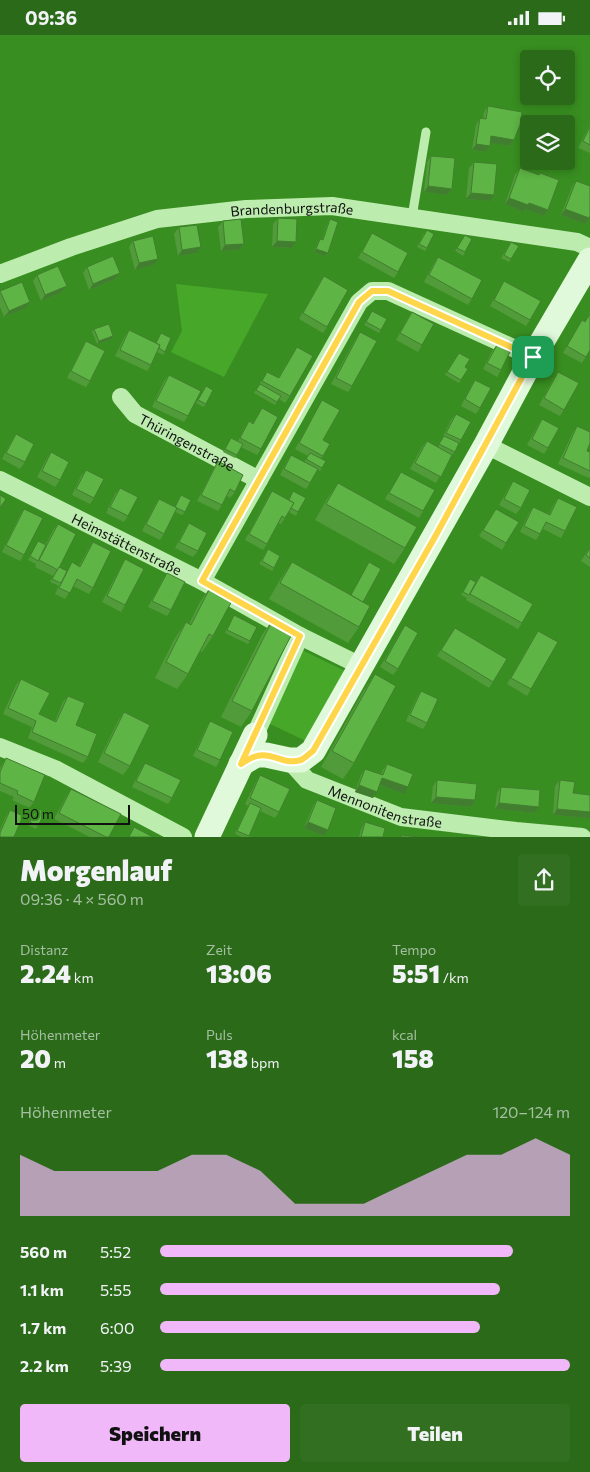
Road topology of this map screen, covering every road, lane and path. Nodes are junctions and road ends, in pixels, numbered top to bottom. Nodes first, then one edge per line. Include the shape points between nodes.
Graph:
1 (426, 132) dead end
2 (412, 217) junction
3 (590, 248) edge
4 (587, 270) edge
5 (0, 274) edge
6 (533, 357) junction
7 (121, 397) dead end
8 (486, 445) junction
9 (0, 479) edge
10 (259, 480) junction
11 (590, 497) edge
12 (202, 581) junction
13 (300, 636) junction
14 (361, 666) junction
15 (255, 735) joint
16 (0, 747) edge
17 (289, 760) junction
18 (241, 764) junction
19 (515, 834) edge
20 (183, 837) edge
21 (207, 837) edge
22 (582, 837) edge

1 - 2 lane
2 - 3 street, Brandenburgstraße via 577,242
2 - 5 street, Brandenburgstraße via 332,206 246,209 157,219
4 - 6 street
6 - 8 street
6 - 10 street via 388,291 372,291 359,302
7 - 10 street, Thüringenstraße via 135,414
8 - 11 street
8 - 14 street
9 - 12 street, Heimstättenstraße
10 - 12 street
12 - 13 street, Heimstättenstraße
13 - 14 street, Heimstättenstraße
13 - 15 street
14 - 17 street via 313,751 301,760
15 - 18 street
16 - 20 street via 56,769
17 - 18 street via 256,755
17 - 19 street, Mennonitenstraße via 307,781 400,817
18 - 21 street
19 - 22 street, Mennonitenstraße

